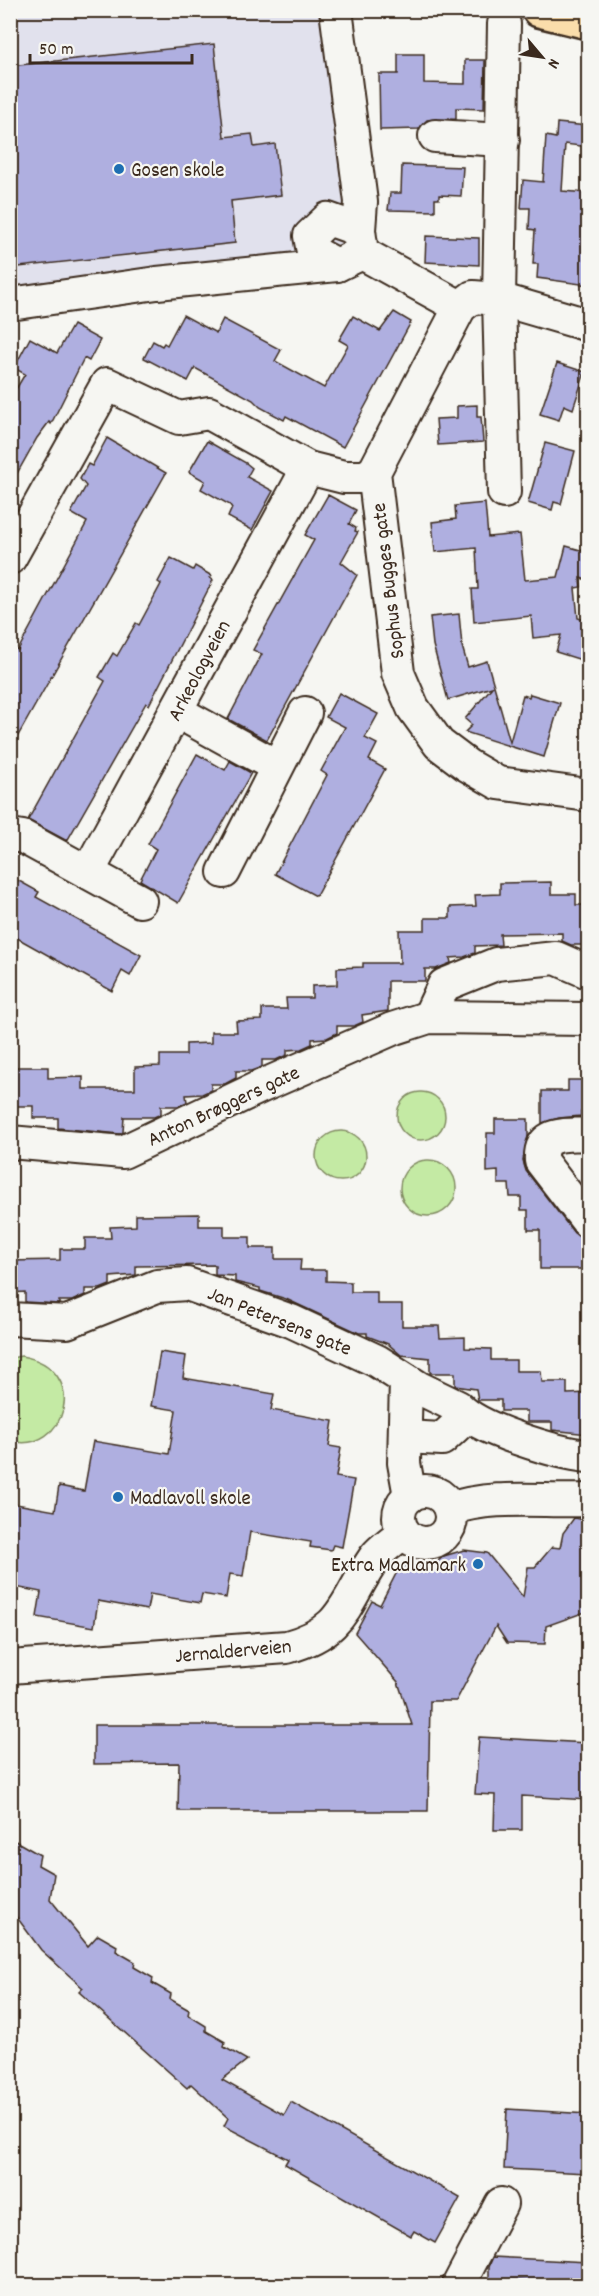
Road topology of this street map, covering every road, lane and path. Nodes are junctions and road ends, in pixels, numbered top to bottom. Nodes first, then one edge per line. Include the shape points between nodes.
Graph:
1 (336, 10) edge
2 (539, 10) edge
3 (588, 22) edge
4 (504, 24) dead end
5 (435, 136) dead end
6 (503, 140) junction
7 (353, 249) junction
8 (499, 299) junction
9 (10, 304) edge
10 (460, 307) junction
11 (588, 325) edge
12 (308, 468) junction
13 (374, 472) junction
14 (504, 492) dead end
15 (10, 558) edge
16 (176, 711) junction
17 (305, 713) dead end
18 (276, 766) junction
19 (588, 795) edge
20 (10, 835) edge
21 (88, 872) junction
22 (224, 872) dead end
23 (140, 902) dead end
24 (588, 972) edge
25 (429, 1017) junction
26 (588, 1019) edge
27 (588, 1134) edge
28 (10, 1142) edge
29 (588, 1222) edge
30 (10, 1319) edge
31 (406, 1380) junction
32 (467, 1416) junction
33 (405, 1437) junction
34 (588, 1456) edge
35 (410, 1496) junction
36 (588, 1500) edge
37 (450, 1509) junction
38 (403, 1532) junction
39 (10, 1667) edge
40 (501, 2205) dead end
41 (458, 2286) edge

1 - 7 street via 361,202
2 - 3 main road
4 - 6 street
5 - 6 street
6 - 8 street
7 - 9 street via 157,284
7 - 10 street
8 - 10 street via 473,297
8 - 11 street
8 - 14 street
10 - 13 street
12 - 13 street via 344,477 364,477
12 - 15 street via 209,413 179,418 107,384
12 - 16 street, Arkeologveien
13 - 19 street, Sophus Bugges gate via 398,673 413,708 439,744 498,783
16 - 18 street
16 - 21 street, Arkeologveien
17 - 18 street
18 - 22 street
20 - 21 street via 23,837
21 - 23 street
24 - 25 street via 556,958 496,964 444,985
25 - 26 street, Anton Brøggers gate
25 - 28 street, Anton Brøggers gate via 392,1029 262,1086 123,1152
27 - 29 street via 551,1138 540,1148 541,1161
30 - 31 street, Jan Petersens gate via 67,1322 157,1286 187,1284 267,1310 350,1348
31 - 32 street, Jan Petersens gate via 458,1407
31 - 33 street
32 - 33 street via 442,1439
32 - 34 street, Jan Petersens gate via 550,1450
33 - 35 street via 404,1462
35 - 37 street via 434,1493
35 - 38 street via 400,1513
36 - 37 street via 493,1500
37 - 38 street via 449,1526 436,1540 416,1541
38 - 39 street, Jernalderveien via 377,1555 333,1625 312,1641 287,1647
40 - 41 street

